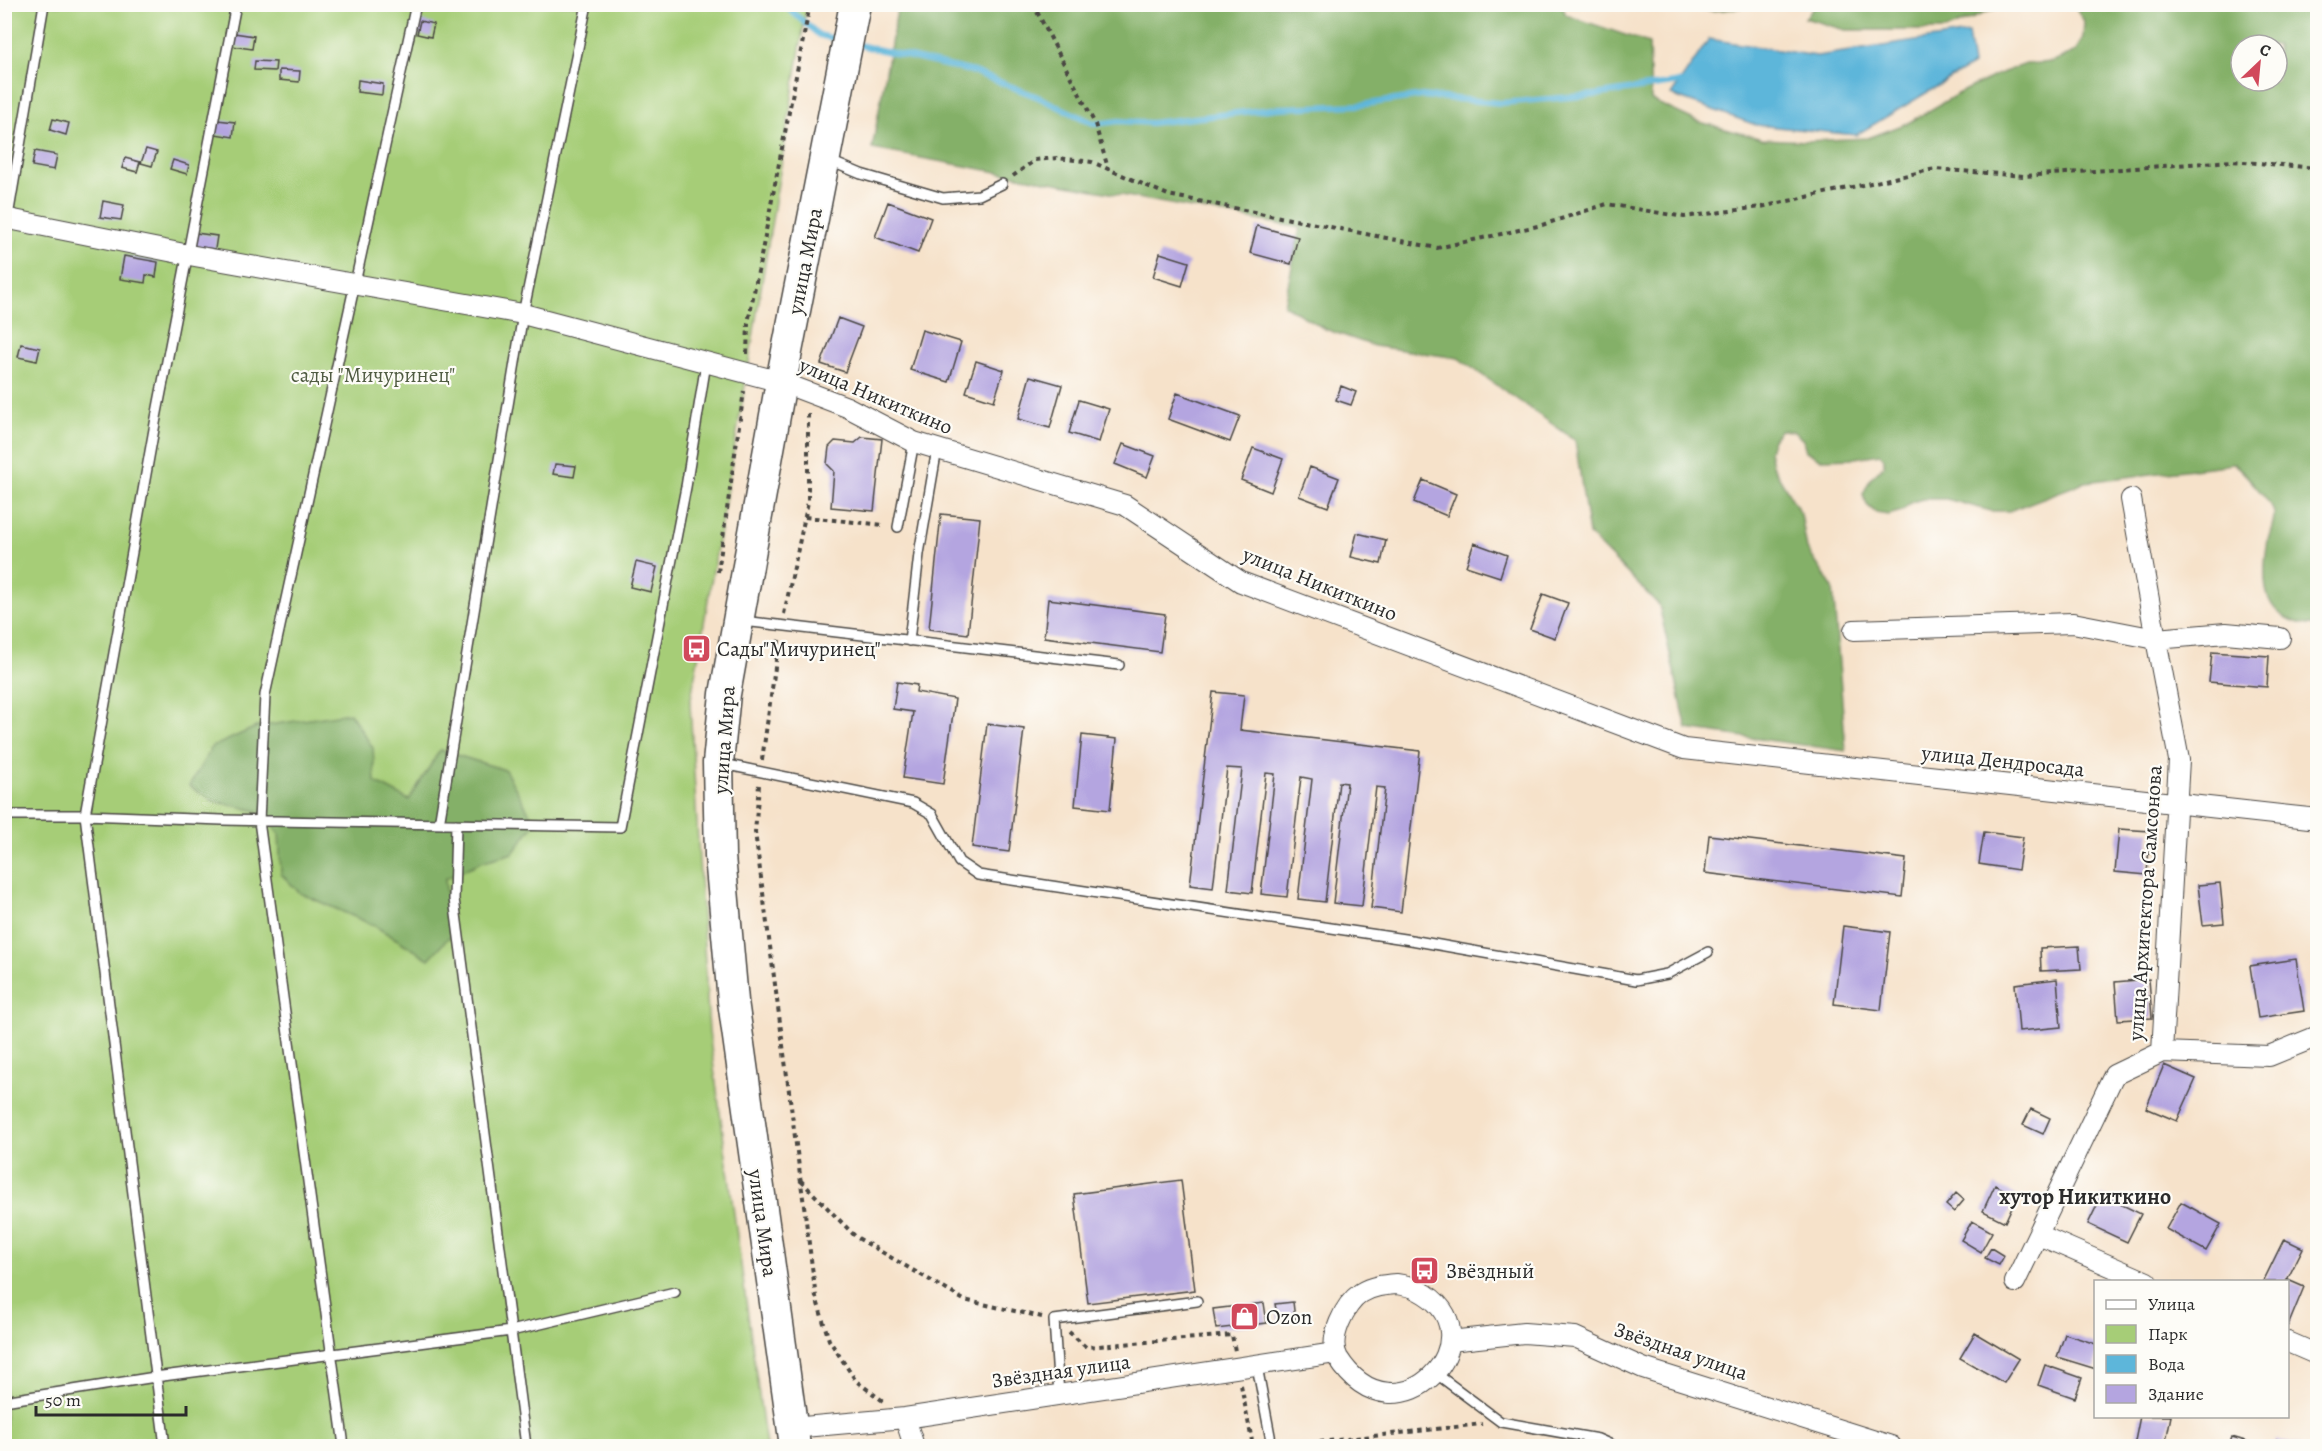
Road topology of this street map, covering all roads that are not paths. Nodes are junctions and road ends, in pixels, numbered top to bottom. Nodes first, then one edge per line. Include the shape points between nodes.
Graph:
1 (44, 4) edge
2 (236, 4) edge
3 (416, 4) edge
4 (587, 4) edge
5 (855, 4) edge
6 (825, 159) junction
7 (1002, 184) road end
8 (7, 218) edge
9 (4, 240) edge
10 (189, 255) junction
11 (355, 283) junction
12 (523, 314) junction
13 (706, 363) junction
14 (794, 387) junction
15 (914, 442) junction
16 (937, 449) junction
17 (2131, 499) dead end
18 (898, 527) road end
19 (738, 620) junction
20 (1854, 630) dead end
21 (2280, 638) dead end
22 (2156, 639) junction
23 (909, 641) junction
24 (1119, 665) dead end
25 (1684, 749) joint
26 (718, 763) junction
27 (2177, 802) junction
28 (4, 815) edge
29 (85, 815) junction
30 (2318, 819) edge
31 (259, 821) junction
32 (439, 824) junction
33 (456, 824) junction
34 (1708, 952) dead end
35 (2318, 1036) edge
36 (2162, 1052) junction
37 (2039, 1235) junction
38 (2145, 1280) edge
39 (2015, 1282) dead end
40 (675, 1292) dead end
41 (1197, 1301) dead end
42 (511, 1331) junction
43 (1450, 1341) junction
44 (2289, 1342) edge
45 (2316, 1351) edge
46 (332, 1353) junction
47 (1335, 1353) junction
48 (1248, 1368) junction
49 (1438, 1375) junction
50 (155, 1377) junction
51 (1059, 1395) junction
52 (4, 1401) edge
53 (905, 1418) junction
54 (794, 1437) edge
55 (165, 1446) edge
56 (344, 1446) edge
57 (526, 1446) edge
58 (914, 1446) edge
59 (1272, 1446) edge
60 (1614, 1446) edge
61 (1891, 1446) edge

1 - 8 lane
2 - 10 lane
3 - 11 lane
4 - 12 lane
5 - 6 main road, улица Мира
6 - 7 lane via 943,198 979,195
6 - 14 main road, улица Мира
8 - 9 lane
8 - 10 street, улица Никиткино
10 - 11 street, улица Никиткино
10 - 29 lane
11 - 12 street, улица Никиткино
11 - 31 lane via 265,695
12 - 13 street, улица Никиткино
12 - 32 lane
13 - 14 street, улица Никиткино
13 - 33 lane via 620,826
14 - 15 street, улица Никиткино via 847,407
14 - 19 main road, улица Мира
15 - 16 street, улица Никиткино
15 - 18 lane
16 - 23 lane
16 - 25 street, улица Никиткино via 1125,505 1241,582
17 - 22 street, улица Архитектора Самсонова
19 - 23 lane
19 - 26 main road, улица Мира
20 - 22 street via 2073,622
21 - 22 street via 2226,633
22 - 27 street, улица Архитектора Самсонова via 2179,760
23 - 24 lane
25 - 27 street, улица Дендросада
26 - 34 lane via 914,803 932,814 959,862 978,875 1411,940 1636,980 1667,974
26 - 54 main road, улица Мира via 720,856 733,1001
27 - 30 street, улица Дендросада
27 - 36 street, улица Архитектора Самсонова
28 - 29 lane
29 - 31 lane
29 - 50 lane
31 - 32 lane
31 - 46 lane
32 - 33 lane
33 - 42 lane via 454,899
35 - 36 street via 2269,1056
36 - 37 street, улица Архитектора Самсонова via 2114,1075
37 - 38 street
37 - 39 street, улица Архитектора Самсонова
40 - 42 lane
41 - 51 lane via 1054,1320
42 - 46 lane
42 - 57 lane
43 - 47 street via 1442,1312 1432,1300 1417,1289 1396,1284 1361,1293 1348,1305 1336,1337
43 - 49 street via 1446,1362
43 - 61 street, Звёздная улица via 1524,1333 1575,1337 1643,1368
44 - 45 street
46 - 50 lane
46 - 56 lane
47 - 48 street, Звёздная улица
47 - 49 street via 1349,1376 1382,1396 1411,1394
48 - 51 street, Звёздная улица
48 - 59 lane
49 - 60 lane via 1501,1422 1598,1439
50 - 52 lane
50 - 55 lane
51 - 53 street, Звёздная улица
53 - 54 street, Звёздная улица
53 - 58 street

